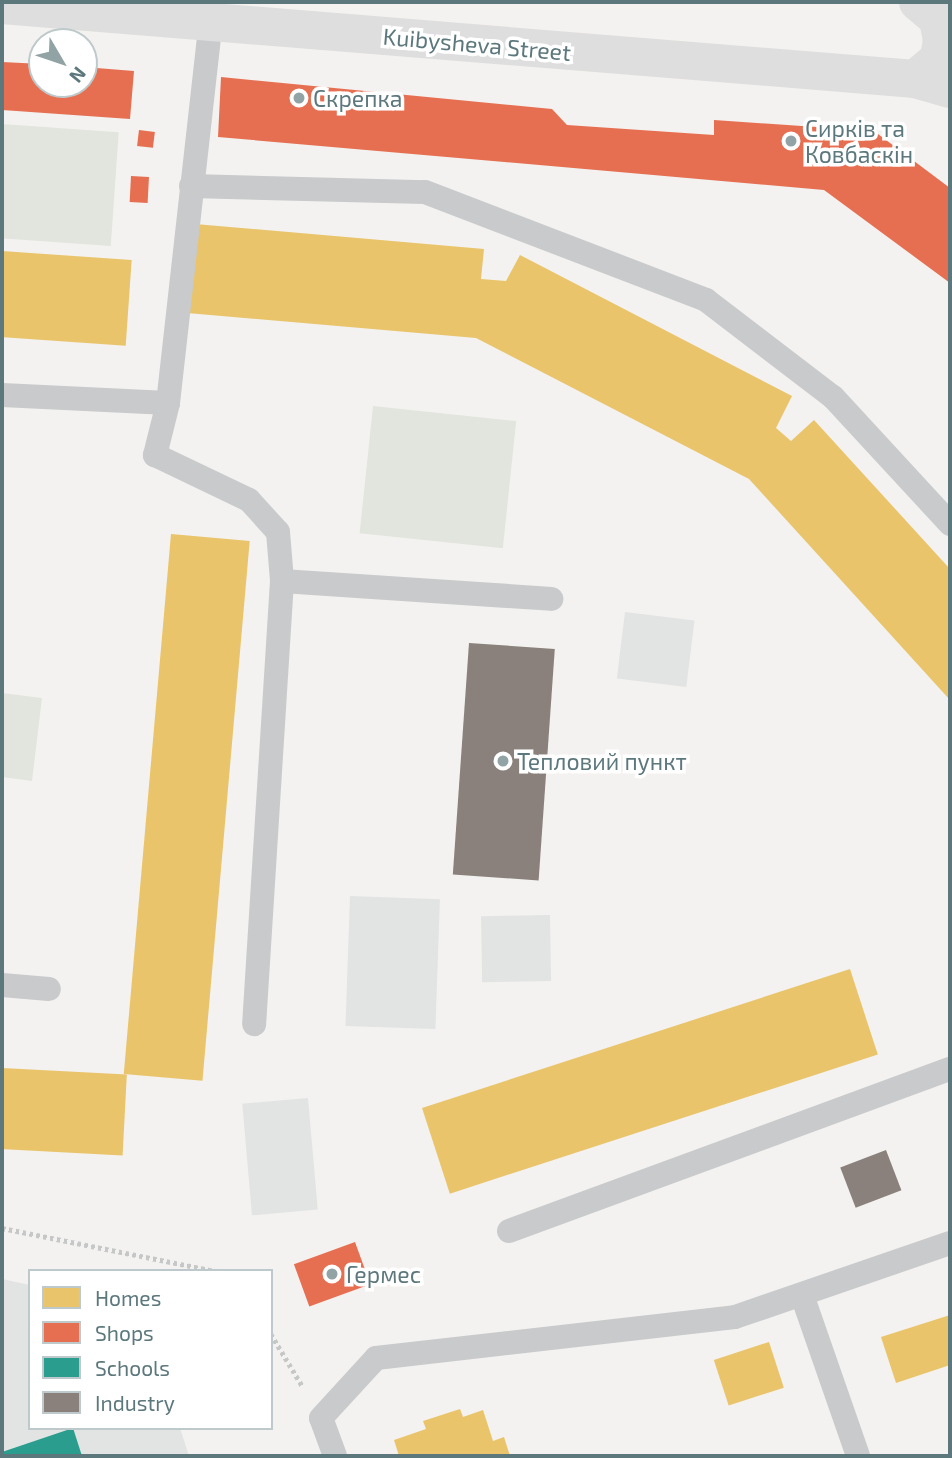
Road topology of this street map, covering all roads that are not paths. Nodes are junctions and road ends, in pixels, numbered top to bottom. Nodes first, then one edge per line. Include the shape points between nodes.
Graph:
1 (918, 2) edge
2 (2, 5) edge
3 (211, 22) junction
4 (932, 84) edge
5 (191, 186) junction
6 (2, 395) edge
7 (168, 403) junction
8 (950, 524) edge
9 (282, 581) junction
10 (551, 598) dead end
11 (2, 985) edge
12 (49, 989) dead end
13 (254, 1024) dead end
14 (950, 1069) edge
15 (509, 1231) dead end
16 (950, 1243) edge
17 (802, 1295) junction
18 (335, 1456) edge
19 (858, 1456) edge

1 - 4 main road via 938,19 942,40
2 - 3 main road, Kuibysheva Street
3 - 4 main road, Kuibysheva Street
3 - 5 lane
5 - 7 lane
5 - 8 lane via 425,192 706,300 833,397
6 - 7 lane
7 - 9 lane via 155,456 249,500 278,532
9 - 10 lane
9 - 13 lane
11 - 12 lane
14 - 15 lane
16 - 17 lane
17 - 18 lane via 735,1317 376,1358 321,1418
17 - 19 lane

